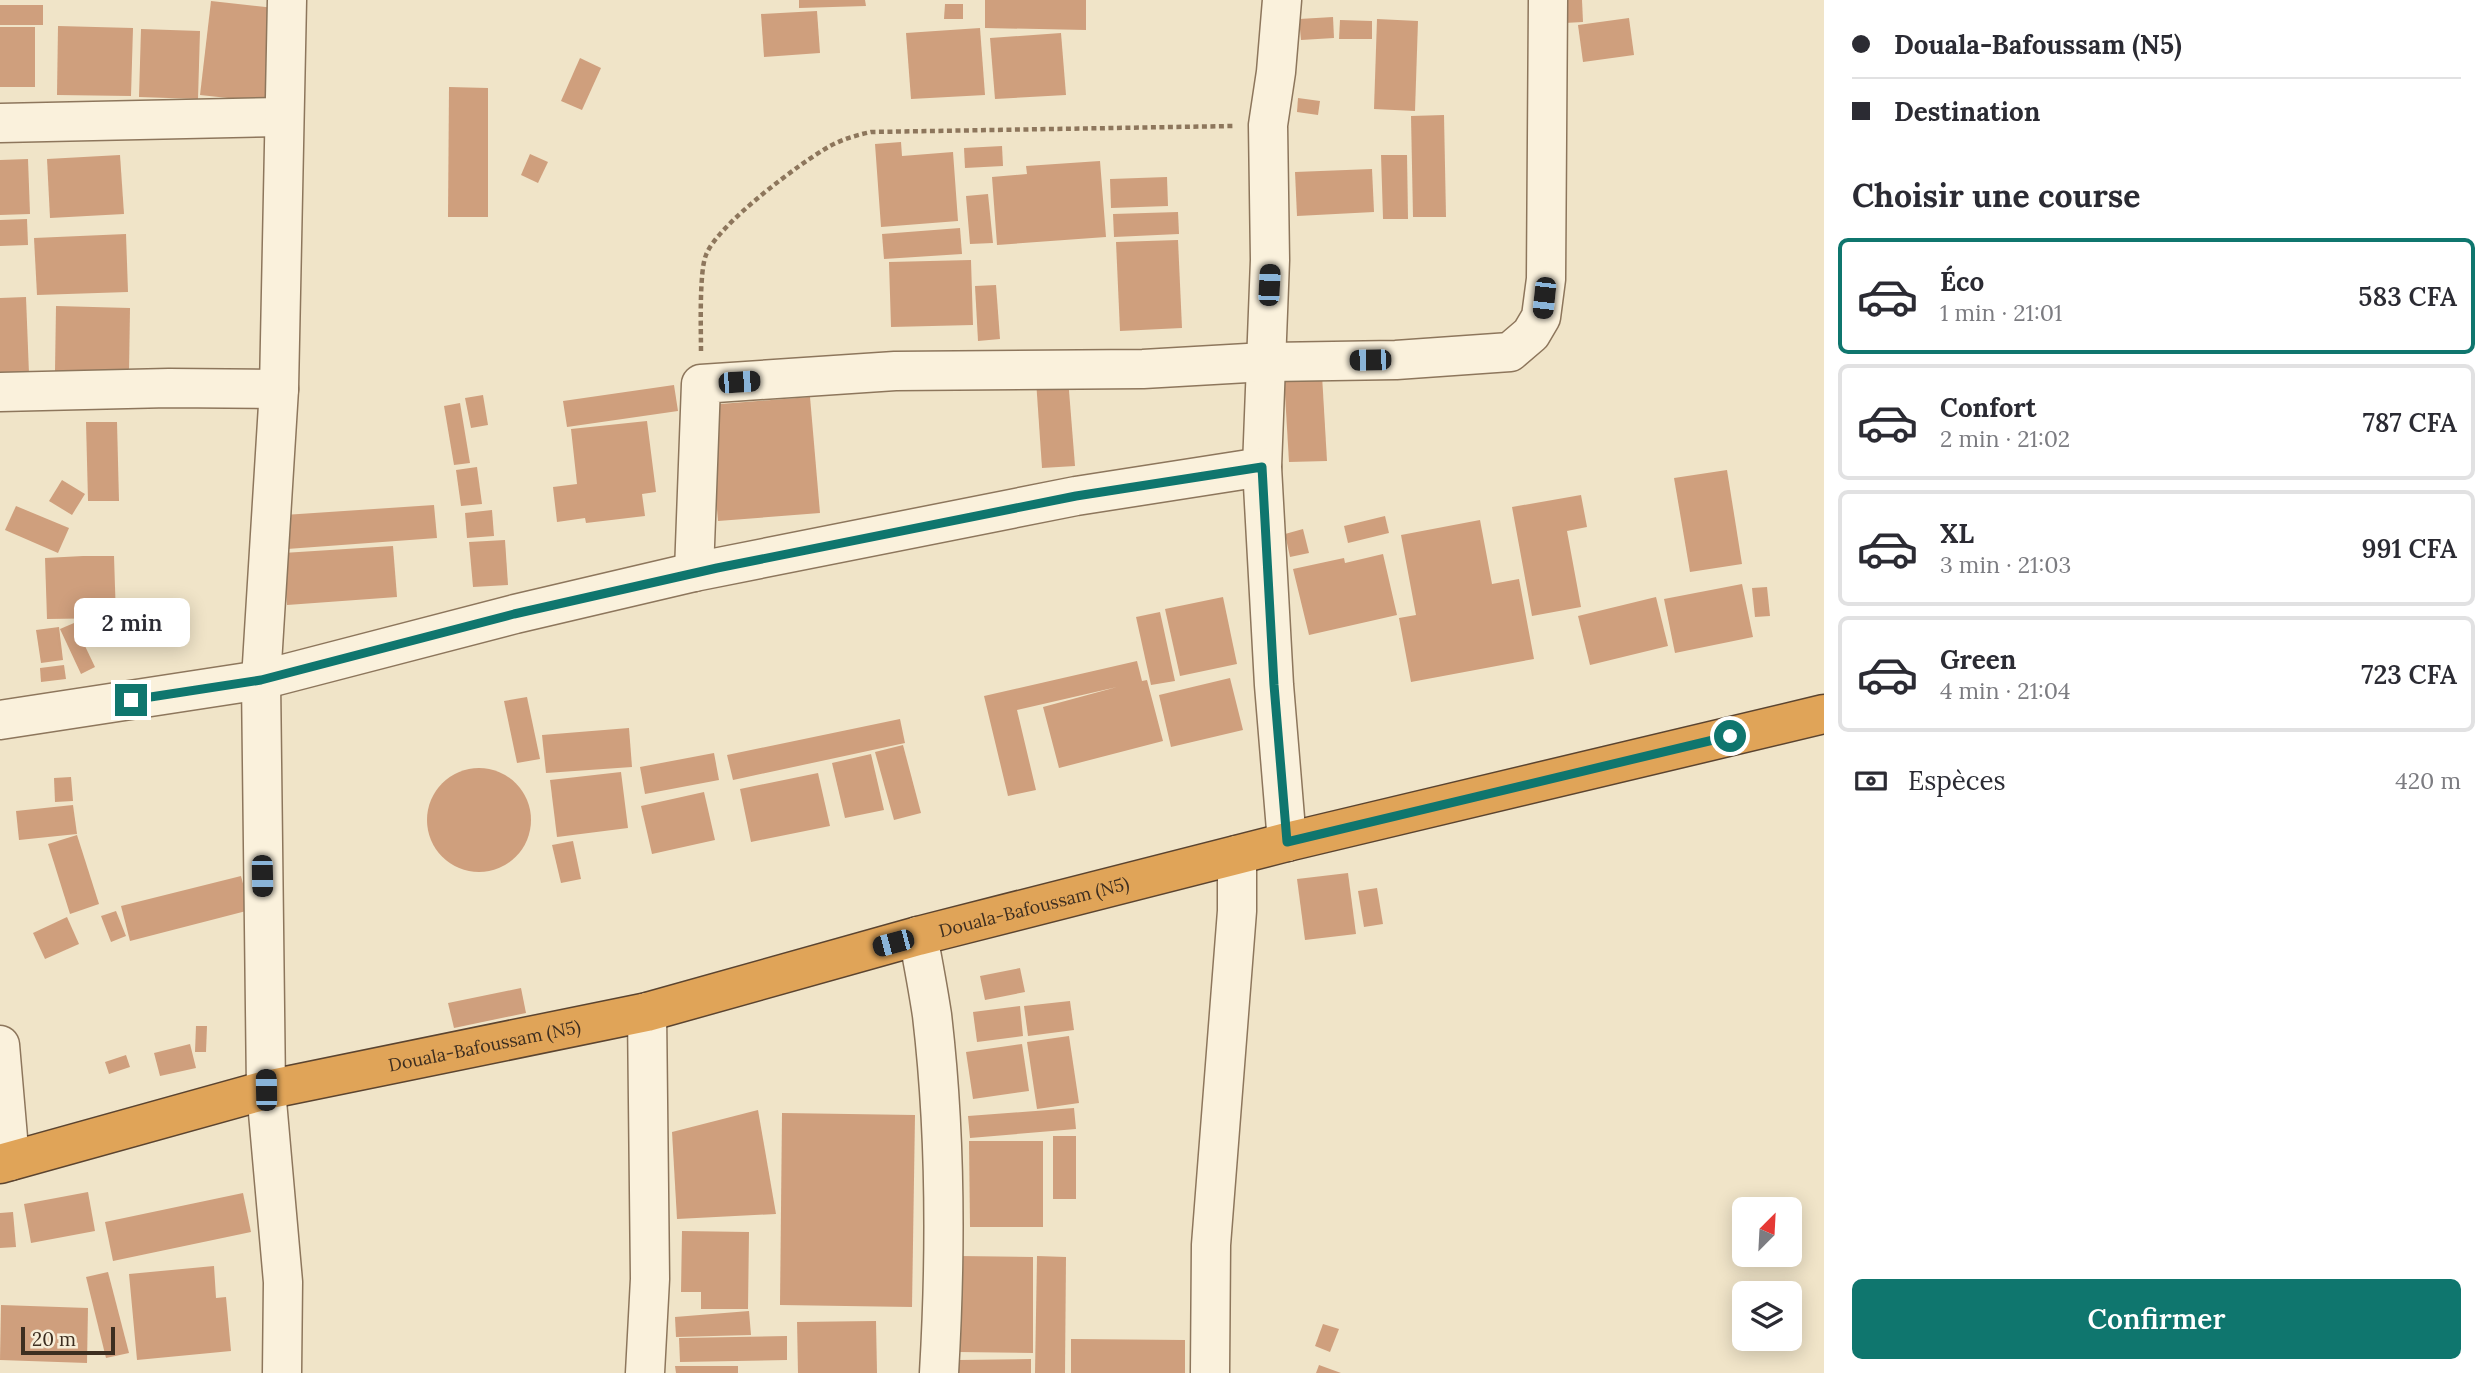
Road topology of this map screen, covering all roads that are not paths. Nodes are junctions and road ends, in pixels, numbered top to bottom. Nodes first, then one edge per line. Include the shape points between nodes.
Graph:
1 (287, 0) edge
2 (1282, 0) edge
3 (1548, 0) edge
4 (283, 117) junction
5 (0, 123) edge
6 (1265, 362) junction
7 (279, 388) junction
8 (0, 392) edge
9 (1262, 467) junction
10 (694, 572) junction
11 (261, 680) junction
12 (1824, 714) edge
13 (0, 720) edge
14 (1287, 842) junction
15 (1237, 855) junction
16 (918, 936) junction
17 (647, 1012) junction
18 (0, 1045) edge
19 (266, 1090) junction
20 (5, 1163) edge
21 (282, 1373) edge
22 (645, 1373) edge
23 (939, 1373) edge
24 (1210, 1373) edge

1 - 4 street
2 - 6 street via 1268,125 1270,260
3 - 6 street via 1546,279 1541,317 1531,334 1510,352
4 - 5 street
4 - 7 street
6 - 9 street
6 - 10 street via 1143,369 895,371 701,384
7 - 8 street
7 - 11 street
9 - 10 street via 1076,496
9 - 14 street
10 - 11 street
11 - 13 street
11 - 19 street
12 - 14 highway, Douala-Bafoussam (N5)
14 - 15 highway, Douala-Bafoussam (N5)
15 - 16 highway, Douala-Bafoussam (N5)
15 - 24 street via 1237,911 1211,1245
16 - 17 highway, Douala-Bafoussam (N5)
16 - 23 street via 932,1015 942,1128 945,1281
17 - 19 highway, Douala-Bafoussam (N5)
17 - 22 street via 650,1279
18 - 20 street
19 - 20 highway, Douala-Bafoussam (N5)
19 - 21 street via 283,1282

